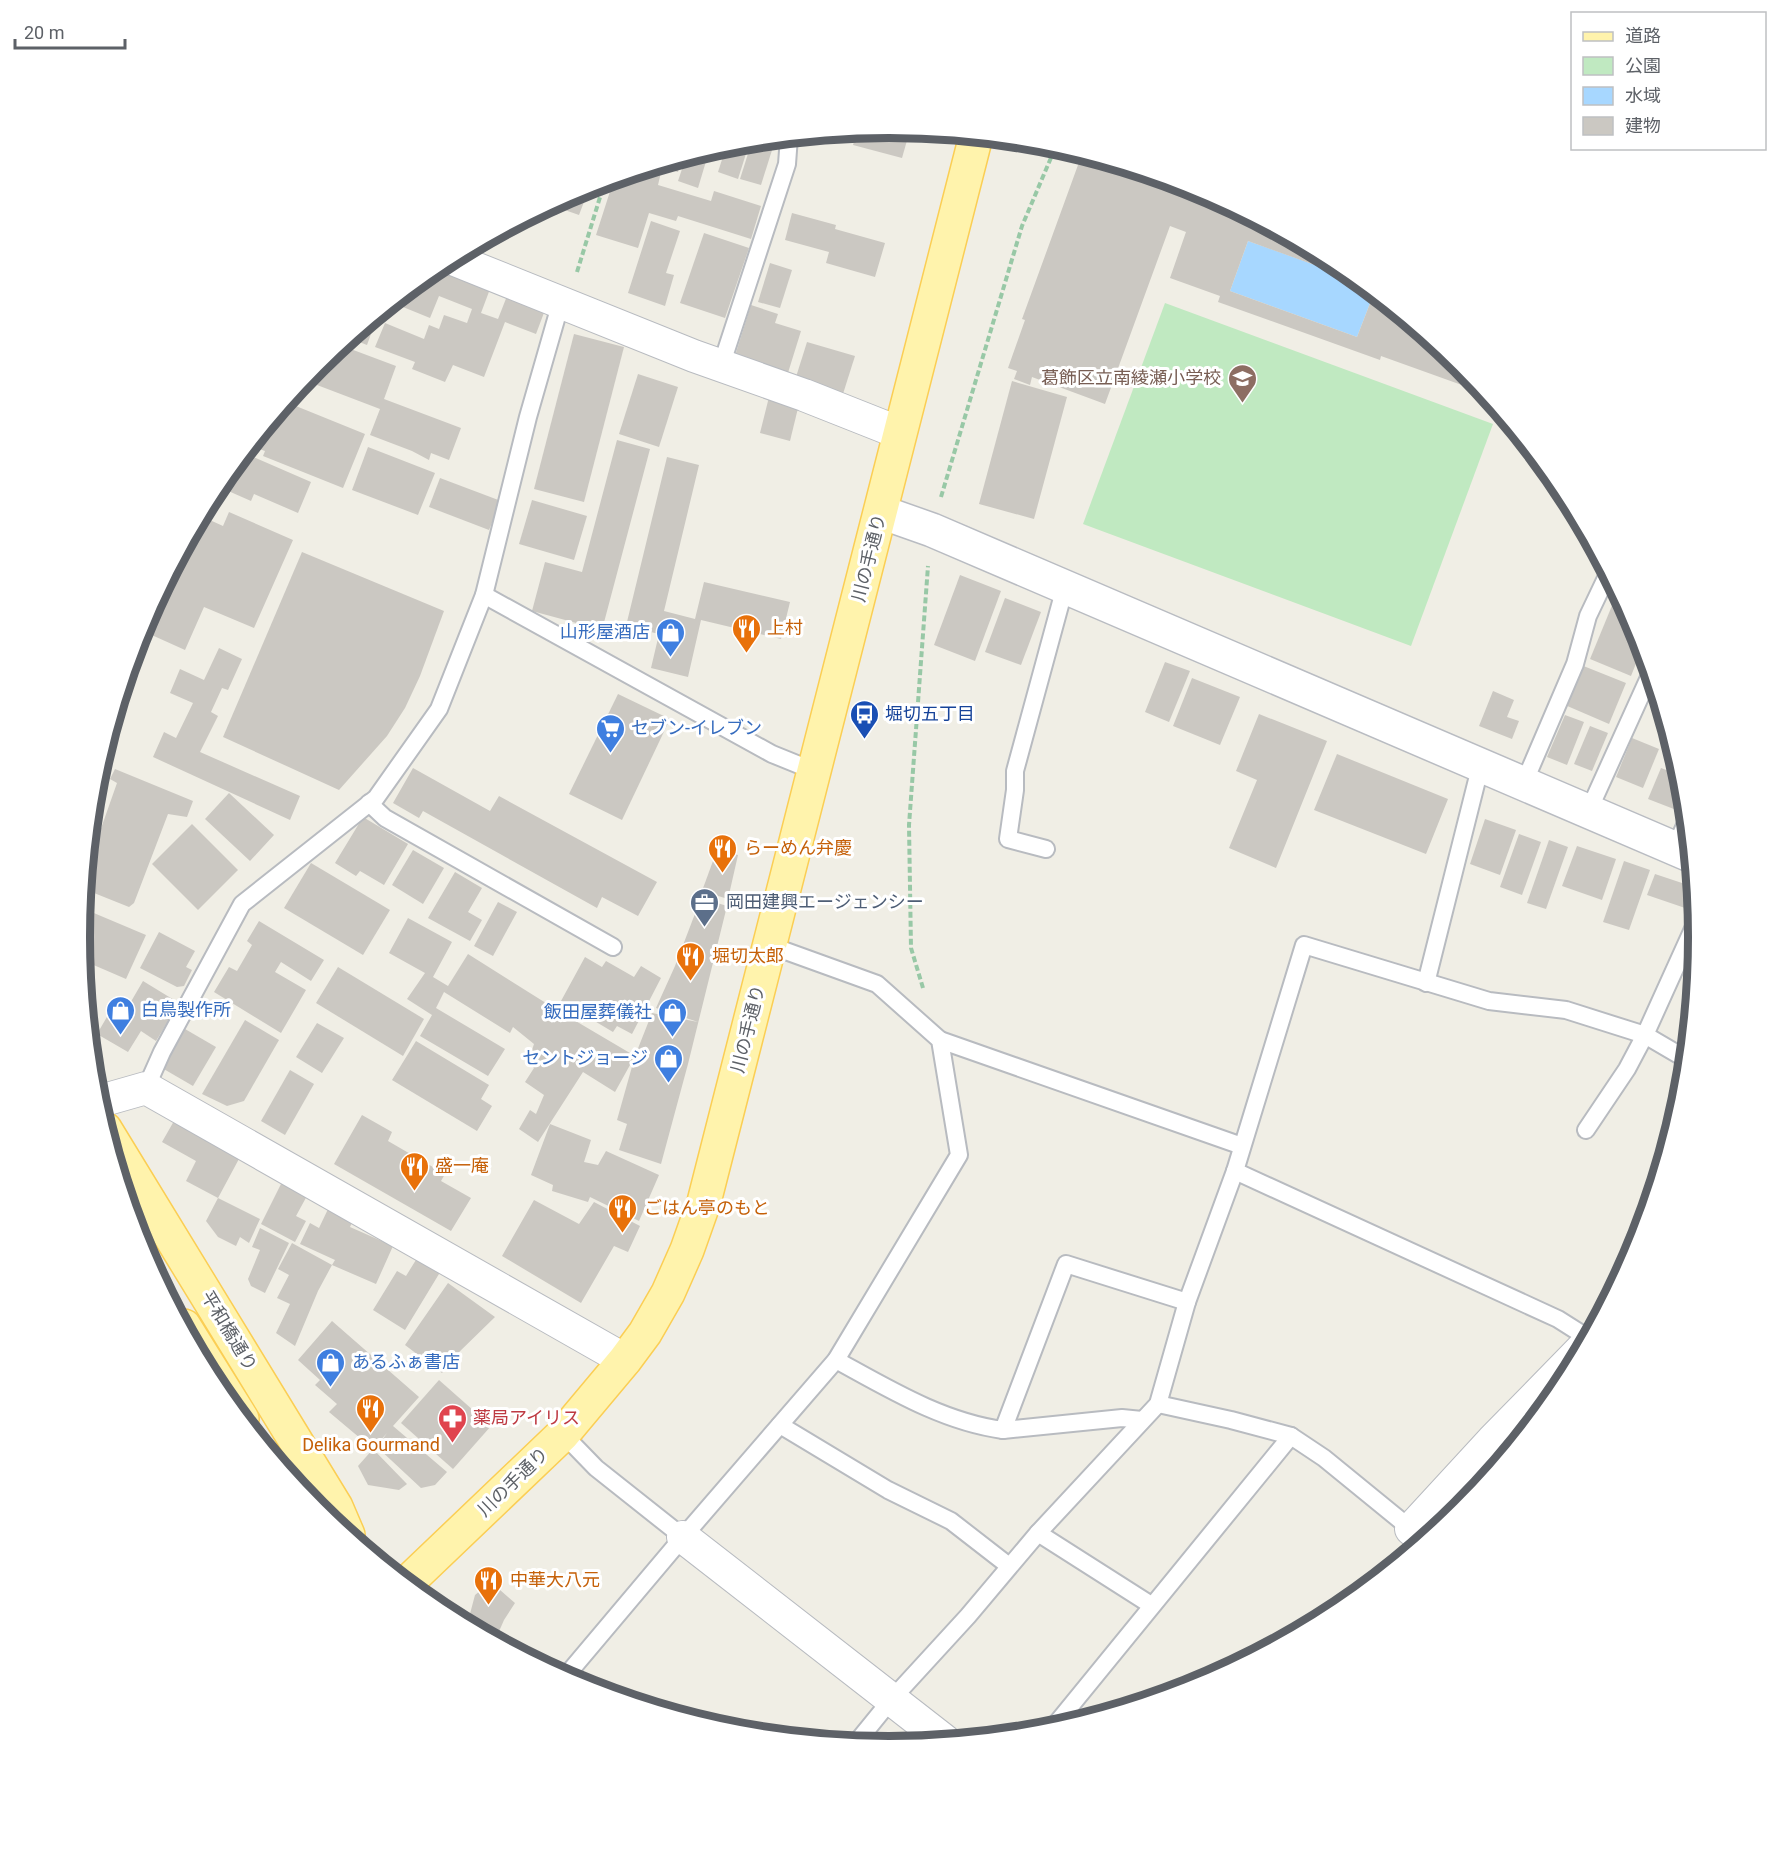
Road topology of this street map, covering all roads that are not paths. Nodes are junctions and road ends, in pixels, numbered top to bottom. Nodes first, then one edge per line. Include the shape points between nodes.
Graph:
1 (974, 143) edge
2 (789, 145) edge
3 (462, 263) edge
4 (564, 303) junction
5 (722, 366) junction
6 (900, 433) junction
7 (881, 512) junction
8 (1605, 581) edge
9 (1065, 587) junction
10 (484, 595) junction
11 (1647, 682) edge
12 (1481, 764) junction
13 (814, 771) junction
14 (1524, 783) junction
15 (369, 803) junction
16 (1589, 810) junction
17 (1682, 840) edge
18 (1046, 849) dead end
19 (1688, 941) edge
20 (769, 945) junction
21 (613, 947) dead end
22 (1426, 982) junction
23 (1646, 1035) junction
24 (940, 1040) junction
25 (1679, 1055) edge
26 (147, 1088) junction
27 (106, 1099) edge
28 (1586, 1130) dead end
29 (1242, 1146) junction
30 (120, 1153) edge
31 (1235, 1171) junction
32 (1187, 1302) junction
33 (1582, 1334) edge
34 (624, 1360) junction
35 (836, 1360) junction
36 (1557, 1374) edge
37 (1158, 1404) junction
38 (1142, 1420) junction
39 (780, 1425) junction
40 (1003, 1430) junction
41 (563, 1434) junction
42 (1291, 1437) junction
43 (341, 1518) edge
44 (1038, 1533) junction
45 (1418, 1535) edge
46 (683, 1537) junction
47 (1009, 1566) junction
48 (412, 1578) edge
49 (1151, 1605) junction
50 (567, 1668) edge
51 (891, 1700) junction
52 (1061, 1717) edge
53 (936, 1734) edge
54 (863, 1735) edge

1 - 6 main road, 川の手通り
2 - 5 lane via 788,164
3 - 4 street
4 - 5 street
4 - 10 lane via 528,417
5 - 6 street
6 - 7 main road, 川の手通り
7 - 9 street
7 - 13 main road, 川の手通り
8 - 14 lane via 1588,616 1575,664
9 - 12 street
9 - 18 lane via 1016,771 1008,839
10 - 13 lane via 772,754
10 - 15 lane via 439,710
11 - 16 lane
12 - 14 street
12 - 22 lane
13 - 20 main road, 川の手通り
14 - 16 street
15 - 21 lane via 385,818
15 - 26 lane via 242,904 162,1052
16 - 17 street
19 - 23 lane
20 - 24 lane via 877,984
20 - 34 main road, 川の手通り via 704,1202 669,1293
22 - 23 lane via 1489,1001 1566,1010
22 - 29 lane via 1304,945
23 - 25 lane
23 - 28 lane
24 - 29 lane
24 - 35 lane via 959,1155
26 - 27 street
26 - 34 street
29 - 31 lane
30 - 43 main road, 平和橋通り
31 - 32 lane
31 - 33 lane via 1558,1319
32 - 37 lane
32 - 40 lane via 1066,1263
34 - 41 main road, 川の手通り
35 - 39 lane
35 - 40 lane via 918,1405
36 - 45 street via 1492,1441
37 - 38 lane
37 - 42 lane
38 - 40 lane via 1122,1418
38 - 44 lane
39 - 46 lane
39 - 47 lane via 888,1490 951,1521
41 - 46 lane via 596,1468
41 - 48 main road, 川の手通り
42 - 45 lane via 1324,1458
42 - 49 lane
44 - 47 lane
44 - 49 lane
46 - 50 lane
46 - 51 street
47 - 51 lane
49 - 52 lane
51 - 53 street
51 - 54 lane

